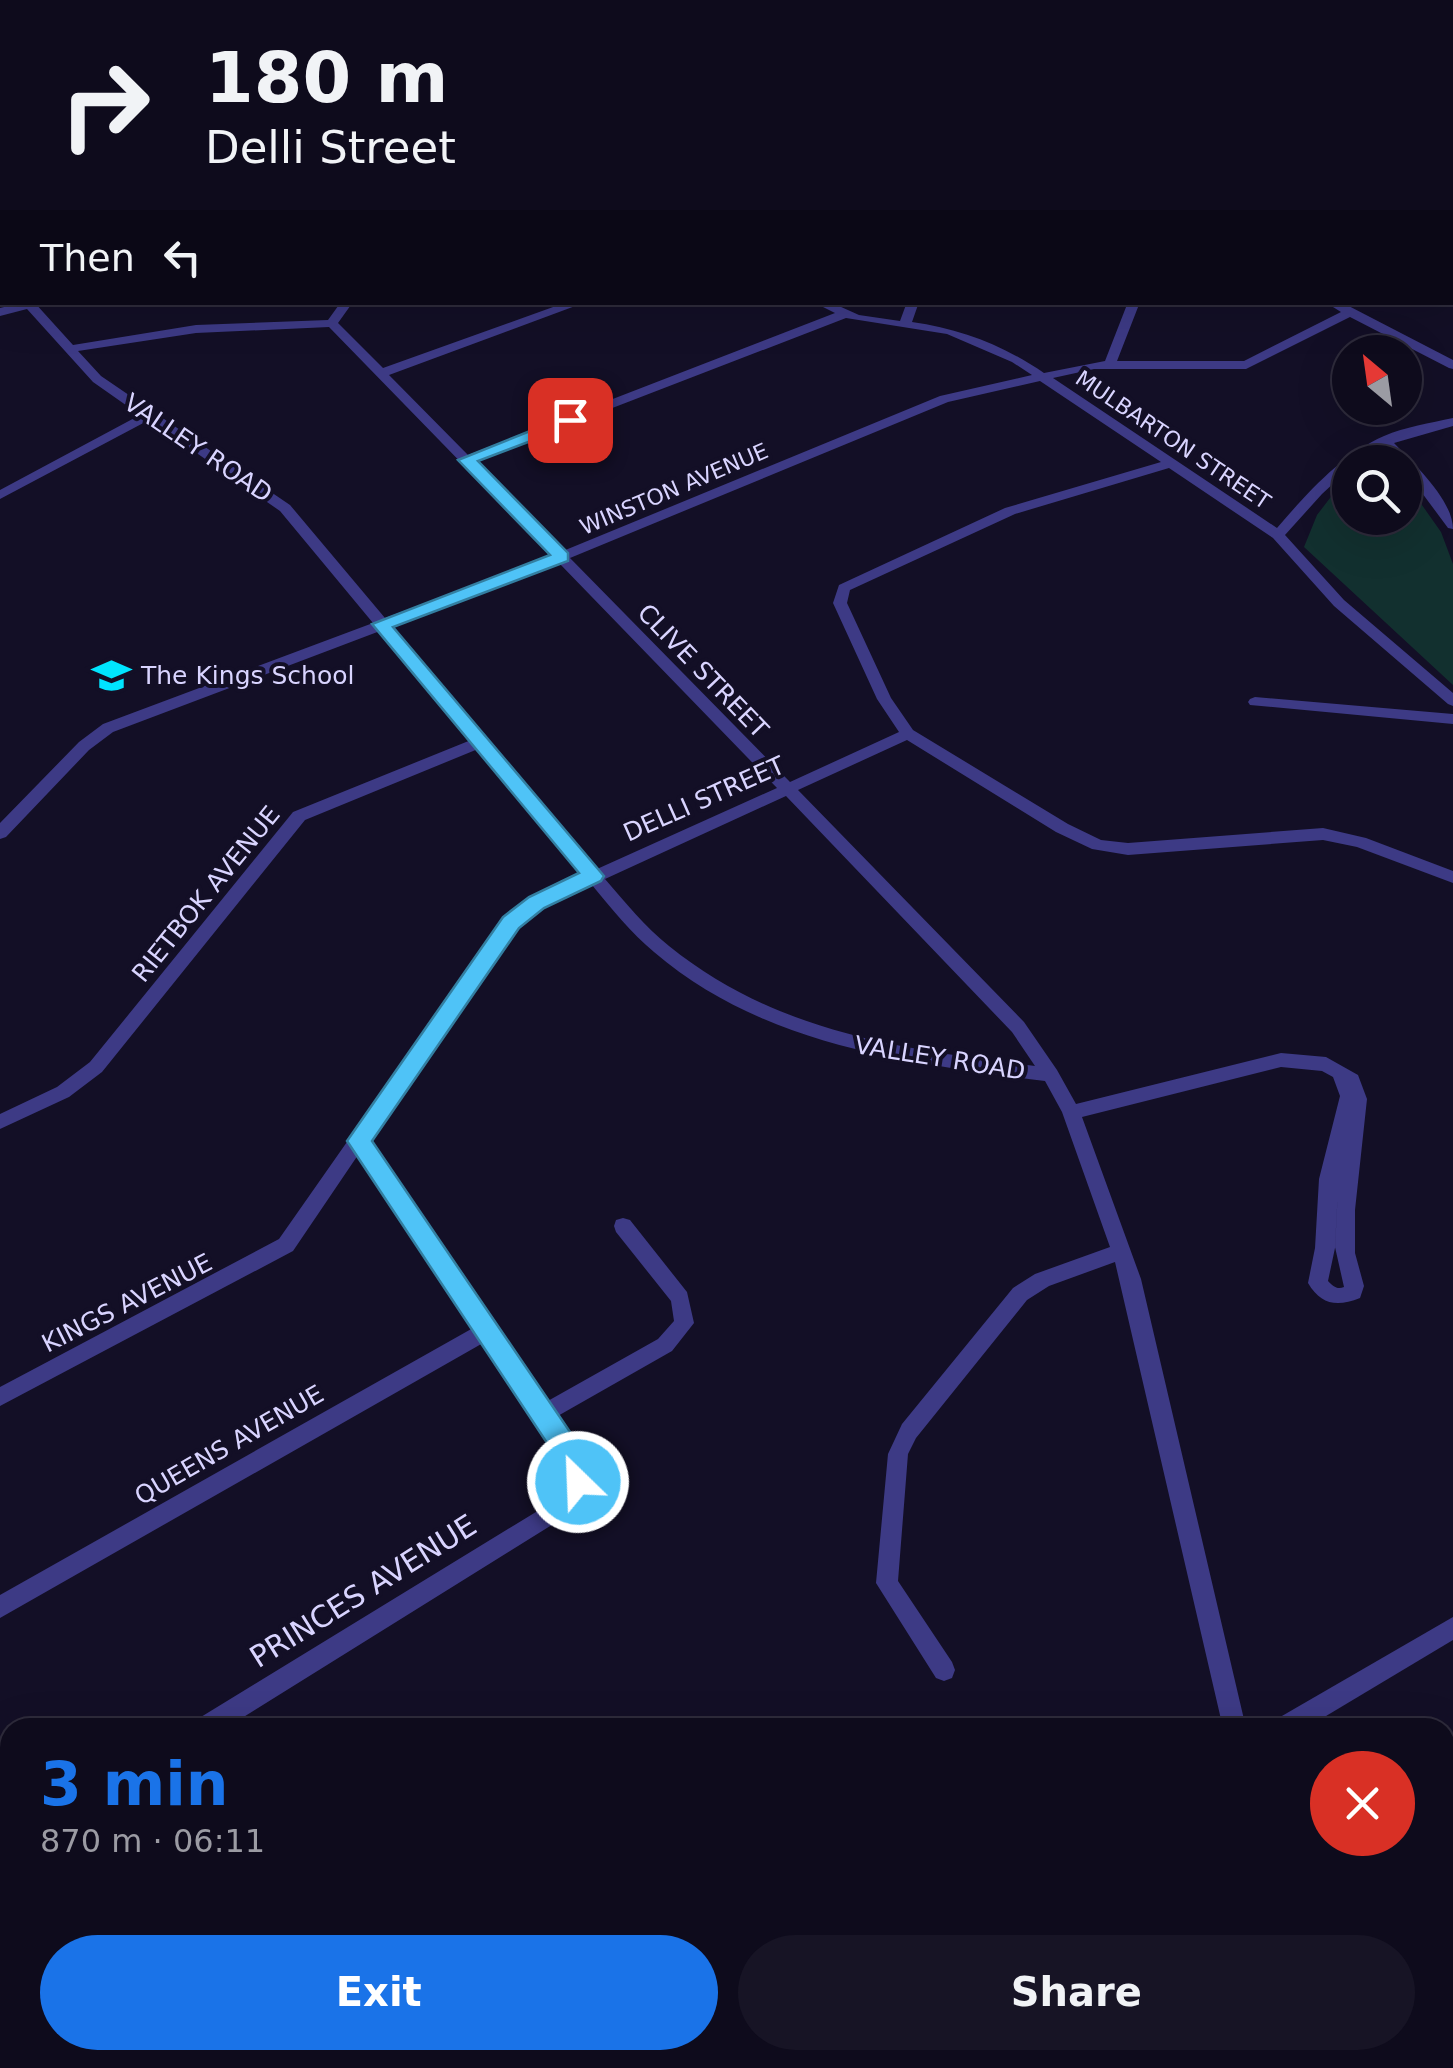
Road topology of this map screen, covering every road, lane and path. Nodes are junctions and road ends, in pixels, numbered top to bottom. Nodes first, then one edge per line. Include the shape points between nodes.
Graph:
1 (26, 305) edge
2 (31, 305) edge
3 (345, 305) edge
4 (572, 305) edge
5 (826, 305) edge
6 (911, 305) edge
7 (1133, 305) edge
8 (1337, 305) edge
9 (0, 312) edge
10 (1350, 312) junction
11 (845, 314) junction
12 (332, 323) junction
13 (905, 324) junction
14 (69, 350) junction
15 (1110, 364) junction
16 (1453, 365) edge
17 (382, 373) junction
18 (1041, 376) junction
19 (151, 414) junction
20 (1453, 422) edge
21 (1385, 440) junction
22 (467, 460) junction
23 (1172, 463) junction
24 (0, 495) edge
25 (1453, 526) edge
26 (1278, 535) junction
27 (562, 557) junction
28 (382, 624) junction
29 (1453, 701) edge
30 (1255, 702) dead end
31 (1453, 719) edge
32 (908, 734) junction
33 (480, 742) junction
34 (787, 789) junction
35 (0, 834) edge
36 (593, 876) junction
37 (1453, 877) edge
38 (1341, 1074) junction
39 (1051, 1075) junction
40 (1071, 1112) junction
41 (0, 1122) edge
42 (359, 1141) junction
43 (623, 1226) dead end
44 (1123, 1252) junction
45 (277, 1253) joint
46 (486, 1331) junction
47 (0, 1397) edge
48 (543, 1414) junction
49 (0, 1608) edge
50 (1453, 1628) edge
51 (944, 1670) dead end
52 (220, 1718) edge
53 (1233, 1718) edge
54 (1300, 1718) edge

1 - 9 street
2 - 14 street, VALLEY ROAD
3 - 12 street
4 - 17 street
5 - 11 street, MULBARTON STREET
6 - 13 street
7 - 15 street
8 - 10 street
10 - 15 street, WINSTON AVENUE via 1246,365
10 - 16 street
11 - 13 street, MULBARTON STREET
11 - 22 street
12 - 14 street via 196,329
12 - 17 street, CLIVE STREET
13 - 18 street, MULBARTON STREET via 961,334
14 - 19 street, VALLEY ROAD via 97,379
15 - 18 street, WINSTON AVENUE
17 - 22 street, CLIVE STREET
18 - 23 street, MULBARTON STREET
18 - 27 street, WINSTON AVENUE via 929,404
19 - 24 street
19 - 28 street, VALLEY ROAD via 278,502
20 - 21 street
21 - 25 street
21 - 26 street via 1337,469
22 - 27 street, CLIVE STREET
23 - 26 street, MULBARTON STREET
23 - 32 street via 1010,511 844,588 840,604 847,620
26 - 29 street, MULBARTON STREET via 1338,604
27 - 28 street, WINSTON AVENUE
27 - 34 street, CLIVE STREET
28 - 33 street, VALLEY ROAD
28 - 35 street, WINSTON AVENUE via 108,728
30 - 31 street
32 - 34 street, DELLI STREET
32 - 37 street via 1098,845 1155,848 1323,834
33 - 36 street, VALLEY ROAD
33 - 41 street, RIETBOK AVENUE via 300,816 96,1067 63,1092
34 - 36 street, DELLI STREET
34 - 39 street, CLIVE STREET via 1007,1015
36 - 39 street, VALLEY ROAD via 662,950 753,1008 864,1048
36 - 42 street, DELLI STREET via 536,902 511,922
38 - 38 street via 1352,1080 1358,1099 1344,1252 1355,1285 1350,1294 1333,1296 1318,1283 1328,1180 1349,1096
38 - 40 street via 1326,1064 1281,1060
39 - 40 street, VALLEY ROAD
40 - 44 street, VALLEY ROAD
42 - 45 street, DELLI STREET
42 - 46 street
43 - 48 street via 680,1298 684,1323 665,1345
44 - 51 street via 1020,1294 902,1442 885,1573
44 - 53 street, VALLEY ROAD
45 - 47 street, KINGS AVENUE
46 - 48 street
46 - 49 street, QUEENS AVENUE
48 - 52 street, PRINCES AVENUE via 579,1475 572,1497
50 - 54 street

